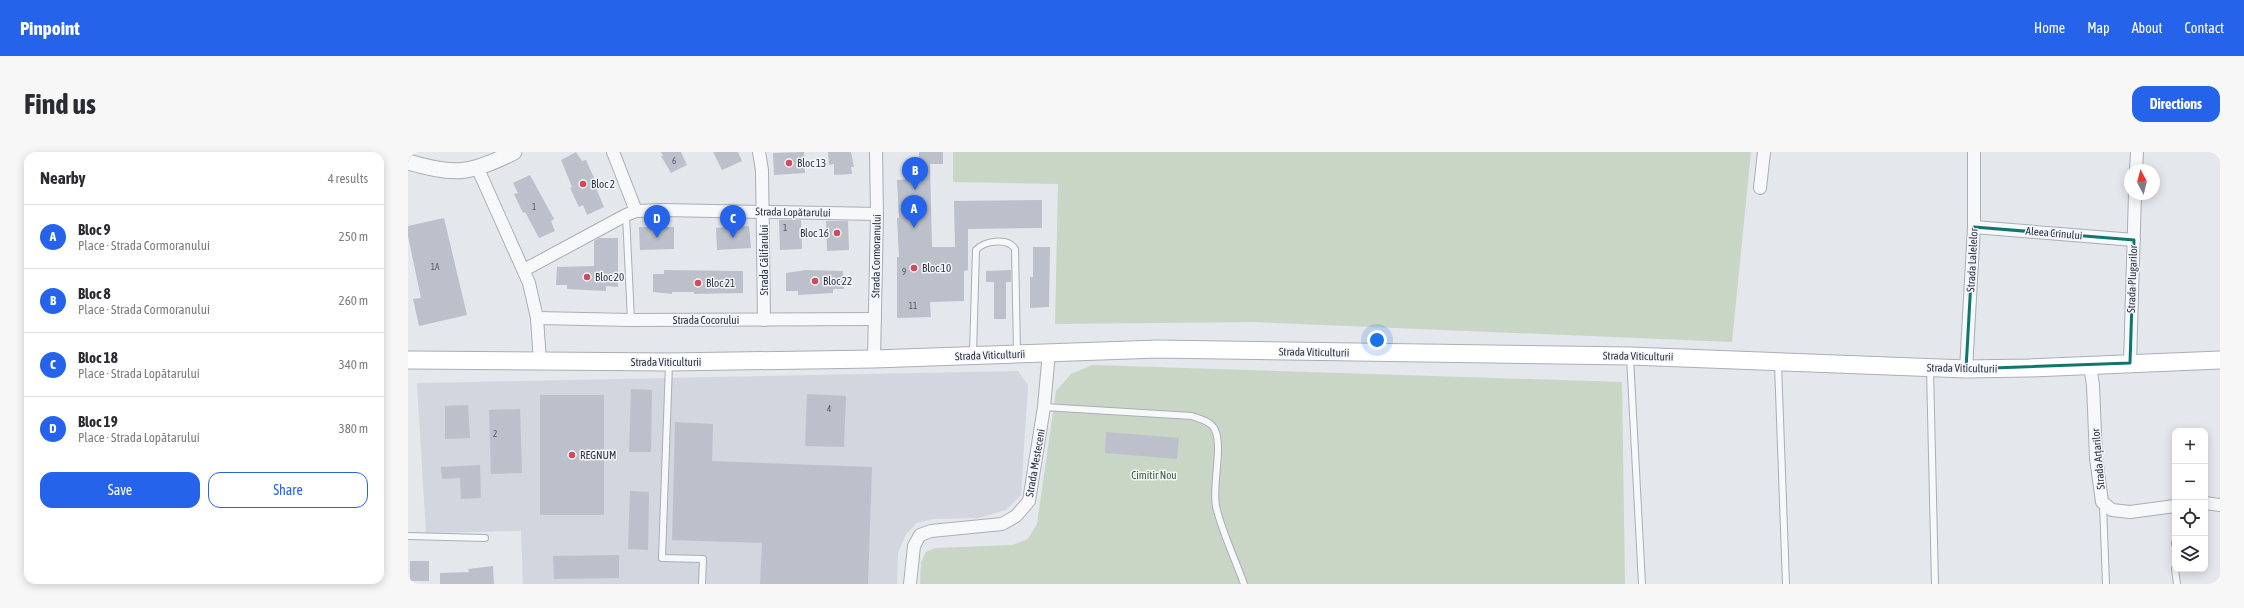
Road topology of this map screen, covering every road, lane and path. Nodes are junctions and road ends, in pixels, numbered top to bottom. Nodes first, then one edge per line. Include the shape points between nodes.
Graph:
1 (514, 152) edge
2 (613, 152) edge
3 (758, 152) edge
4 (876, 152) edge
5 (1764, 152) edge
6 (1974, 152) edge
7 (2137, 152) edge
8 (408, 162) edge
9 (2136, 164) edge
10 (478, 168) junction
11 (1760, 188) dead end
12 (2135, 200) edge
13 (763, 211) junction
14 (631, 213) junction
15 (877, 214) junction
16 (1974, 227) junction
17 (2134, 240) junction
18 (524, 270) junction
19 (537, 318) junction
20 (875, 319) junction
21 (631, 320) junction
22 (764, 320) junction
23 (1049, 352) junction
24 (1017, 354) junction
25 (973, 355) junction
26 (1630, 356) junction
27 (874, 359) junction
28 (408, 360) edge
29 (2220, 360) edge
30 (1778, 361) junction
31 (540, 362) junction
32 (669, 362) junction
33 (2130, 363) junction
34 (2090, 366) junction
35 (1930, 367) junction
36 (1966, 368) junction
37 (1044, 407) junction
38 (2102, 502) junction
39 (2208, 503) edge
40 (2220, 505) edge
41 (2172, 506) edge
42 (408, 536) edge
43 (485, 538) dead end
44 (2175, 572) edge
45 (702, 584) edge
46 (910, 584) edge
47 (1244, 584) edge
48 (1642, 584) edge
49 (1786, 584) edge
50 (1935, 584) edge
51 (2106, 584) edge
52 (2177, 584) edge

1 - 10 street
2 - 14 street
3 - 13 street, Strada Călifarului via 762,170
4 - 15 street, Strada Cormoranului
5 - 11 street
6 - 16 street, Strada Lalelelor
7 - 9 street
8 - 10 street via 436,170 457,172
10 - 18 street
12 - 17 street, Strada Plugarilor
13 - 14 street, Strada Lopătarului
13 - 15 street, Strada Lopătarului
13 - 22 street, Strada Călifarului
14 - 18 street, Strada Lopătarului
14 - 21 lane
15 - 20 street, Strada Cormoranului
16 - 17 street, Aleea Crinului
16 - 36 street, Strada Lalelelor
17 - 33 street, Strada Plugarilor
18 - 19 street
19 - 21 street, Strada Cocorului
19 - 31 street
20 - 22 street, Strada Cocorului
20 - 27 street, Strada Cormoranului
21 - 22 street, Strada Cocorului
23 - 24 main road, Strada Viticulturii
23 - 26 main road, Strada Viticulturii via 1158,349
23 - 37 street, Strada Mesteceni
24 - 25 main road, Strada Viticulturii
24 - 25 lane via 1016,249 1007,243 994,242 980,245 976,250
25 - 27 main road, Strada Viticulturii
26 - 30 main road, Strada Viticulturii
26 - 48 lane
27 - 32 main road, Strada Viticulturii
28 - 31 main road, Strada Viticulturii
29 - 33 main road, Strada Viticulturii
30 - 35 main road, Strada Viticulturii
30 - 49 lane
31 - 32 main road, Strada Viticulturii
32 - 45 lane via 662,558 703,560
33 - 34 main road, Strada Viticulturii
34 - 36 main road, Strada Viticulturii
34 - 38 street, Strada Arțarilor via 2096,458
35 - 36 main road, Strada Viticulturii
35 - 50 lane
37 - 46 street, Strada Mesteceni via 1029,501 1016,516 1002,524 931,531 920,535 914,546
37 - 47 lane via 1192,416 1206,421 1215,430 1217,445 1216,507
38 - 41 street, Strada Arțarilor via 2112,510 2130,512
38 - 51 lane
39 - 40 street
42 - 43 lane
44 - 52 lane

